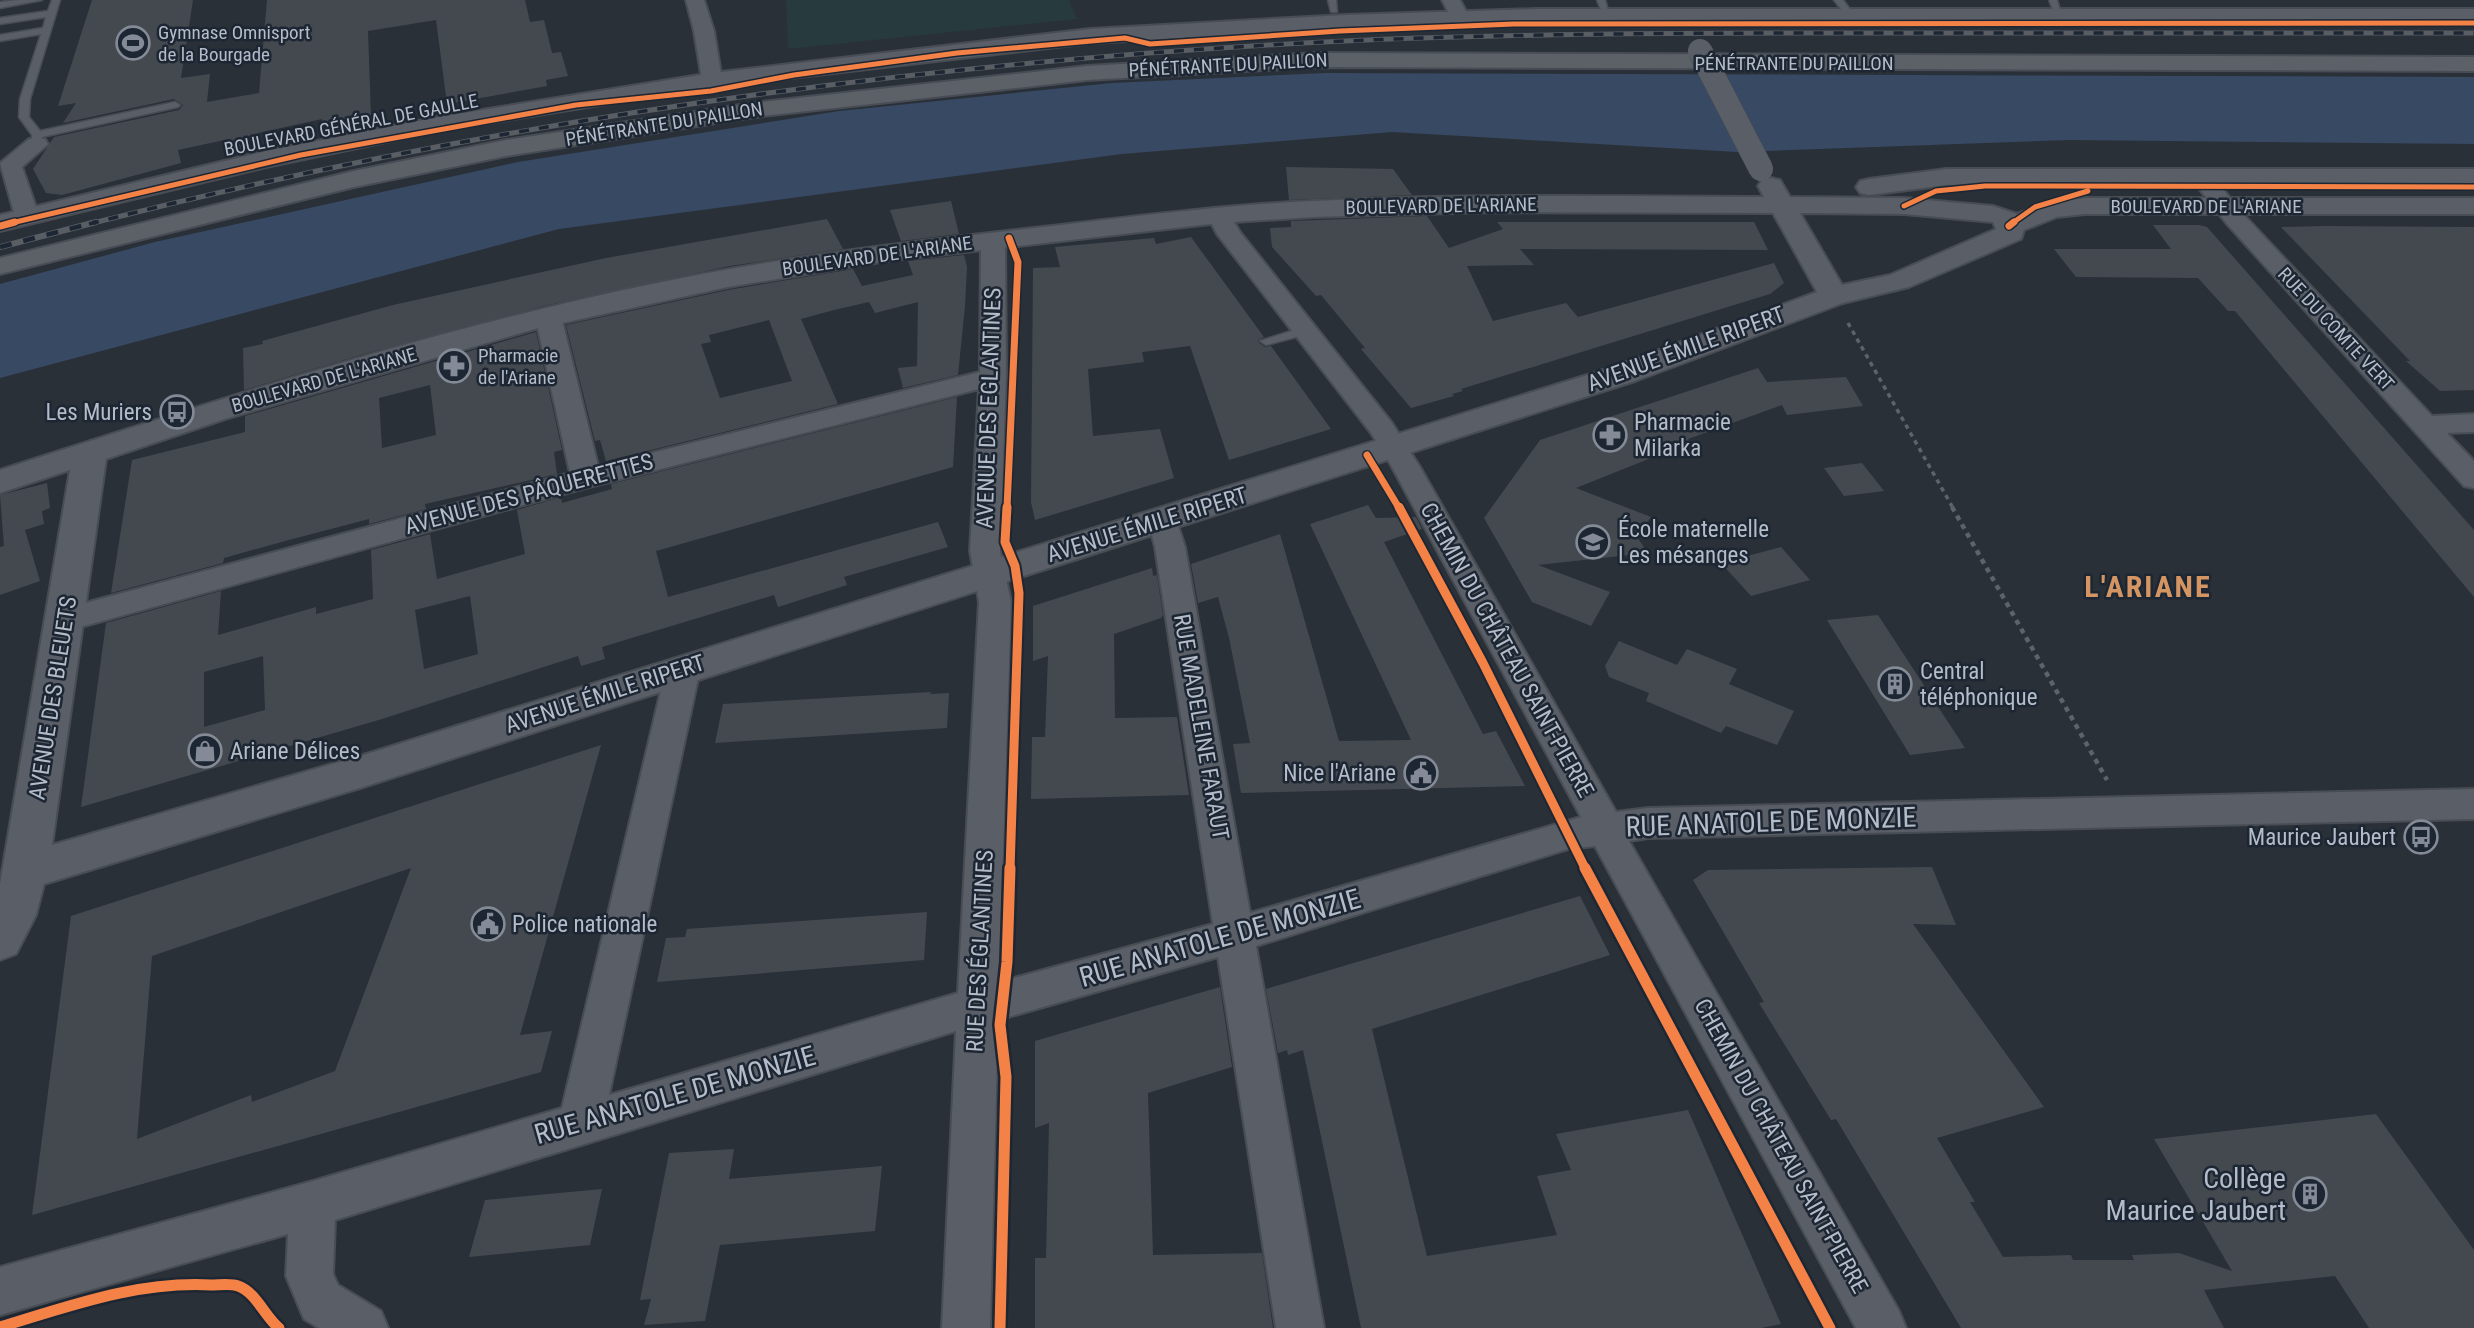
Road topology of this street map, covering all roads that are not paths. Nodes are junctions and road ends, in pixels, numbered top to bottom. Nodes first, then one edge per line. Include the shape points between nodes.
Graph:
1 (38, 0) edge
2 (56, 0) edge
3 (695, 0) edge
4 (1332, 0) edge
5 (0, 5) edge
6 (1604, 8) edge
7 (1845, 8) edge
8 (2056, 8) edge
9 (1334, 10) dead end
10 (1453, 12) edge
11 (52, 13) junction
12 (1683, 16) junction
13 (2474, 16) edge
14 (0, 21) edge
15 (46, 30) junction
16 (0, 38) edge
17 (2474, 55) edge
18 (2474, 64) edge
19 (712, 80) junction
20 (175, 106) dead end
21 (37, 139) junction
22 (5, 166) edge
23 (2201, 177) junction
24 (2474, 177) edge
25 (1781, 204) junction
26 (2224, 205) junction
27 (2474, 206) edge
28 (1219, 215) junction
29 (27, 216) junction
30 (0, 223) edge
31 (2009, 226) junction
32 (993, 240) junction
33 (0, 256) edge
34 (0, 266) edge
35 (1841, 310) junction
36 (548, 316) junction
37 (1307, 330) junction
38 (1266, 341) dead end
39 (993, 377) junction
40 (2474, 423) edge
41 (2424, 425) junction
42 (1393, 447) junction
43 (90, 452) junction
44 (586, 478) junction
45 (2474, 479) edge
46 (0, 482) edge
47 (1163, 520) junction
48 (989, 575) junction
49 (66, 619) junction
50 (683, 670) junction
51 (2474, 804) edge
52 (1605, 828) junction
53 (13, 875) edge
54 (1236, 934) junction
55 (0, 940) edge
56 (978, 1007) junction
57 (581, 1122) junction
58 (313, 1204) junction
59 (0, 1291) edge
60 (364, 1328) edge
61 (966, 1328) edge
62 (1300, 1328) edge
63 (1882, 1328) edge

1 - 5 lane
2 - 11 lane
3 - 19 street
4 - 9 lane
6 - 10 street, BOULEVARD GÉNÉRAL DE GAULLE
6 - 12 street, BOULEVARD GÉNÉRAL DE GAULLE
7 - 8 street, BOULEVARD GÉNÉRAL DE GAULLE
7 - 12 street, BOULEVARD GÉNÉRAL DE GAULLE
8 - 13 street, BOULEVARD GÉNÉRAL DE GAULLE
10 - 19 street, BOULEVARD GÉNÉRAL DE GAULLE via 1405,19 1090,36
11 - 14 lane
11 - 15 lane
12 - 25 street, bridge
15 - 16 lane
15 - 21 lane via 25,99 24,117
17 - 33 main road, PÉNÉTRANTE DU PAILLON via 1409,51 1084,65 752,100 505,139 350,170
18 - 34 main road, PÉNÉTRANTE DU PAILLON via 1317,60 1087,73 754,110 506,148 354,178
19 - 29 street, BOULEVARD GÉNÉRAL DE GAULLE via 339,143
20 - 21 lane
21 - 22 street
22 - 29 street
23 - 24 street, BOULEVARD DE L'ARIANE
23 - 25 street, BOULEVARD DE L'ARIANE via 1946,177
23 - 26 street, RUE DU COMTE VERT
25 - 28 street, BOULEVARD DE L'ARIANE via 1488,204
25 - 31 street, BOULEVARD DE L'ARIANE via 1973,210 2006,217
25 - 35 street
26 - 27 street, BOULEVARD DE L'ARIANE
26 - 31 street, BOULEVARD DE L'ARIANE via 2085,206 2052,210
26 - 41 street, RUE DU COMTE VERT
28 - 32 street, BOULEVARD DE L'ARIANE
28 - 37 street, CHEMIN DU CHÂTEAU SAINT-PIERRE via 1229,234
29 - 30 street, BOULEVARD GÉNÉRAL DE GAULLE
31 - 35 street, AVENUE ÉMILE RIPERT via 2011,233
32 - 36 street, BOULEVARD DE L'ARIANE via 728,278
32 - 39 street, AVENUE DES EGLANTINES
35 - 42 street, AVENUE ÉMILE RIPERT
36 - 43 street, BOULEVARD DE L'ARIANE
36 - 44 street
37 - 38 lane
37 - 42 street, CHEMIN DU CHÂTEAU SAINT-PIERRE
39 - 44 street, AVENUE DES PÂQUERETTES
39 - 48 street, AVENUE DES EGLANTINES via 985,551
40 - 41 street
41 - 45 street, RUE DU COMTE VERT
42 - 47 street, AVENUE ÉMILE RIPERT
42 - 52 street, CHEMIN DU CHÂTEAU SAINT-PIERRE
43 - 46 street, BOULEVARD DE L'ARIANE
43 - 49 street, AVENUE DES BLEUETS
44 - 49 street, AVENUE DES PÂQUERETTES
47 - 48 street, AVENUE ÉMILE RIPERT
47 - 54 street, RUE MADELEINE FARAUT
48 - 50 street, AVENUE ÉMILE RIPERT
48 - 56 street, RUE DES ÉGLANTINES via 995,602
49 - 53 street, AVENUE DES BLEUETS
50 - 53 street, AVENUE ÉMILE RIPERT
50 - 57 street
51 - 52 street, RUE ANATOLE DE MONZIE via 1648,823
52 - 54 street, RUE ANATOLE DE MONZIE via 1568,834
52 - 63 street, CHEMIN DU CHÂTEAU SAINT-PIERRE
53 - 55 street, AVENUE DES BLEUETS via 13,915
54 - 56 street, RUE ANATOLE DE MONZIE
54 - 62 street, RUE MADELEINE FARAUT
56 - 57 street, RUE ANATOLE DE MONZIE
56 - 61 street, RUE DES ÉGLANTINES
57 - 58 street, RUE ANATOLE DE MONZIE
58 - 59 street, RUE ANATOLE DE MONZIE
58 - 60 street via 309,1276 321,1302

